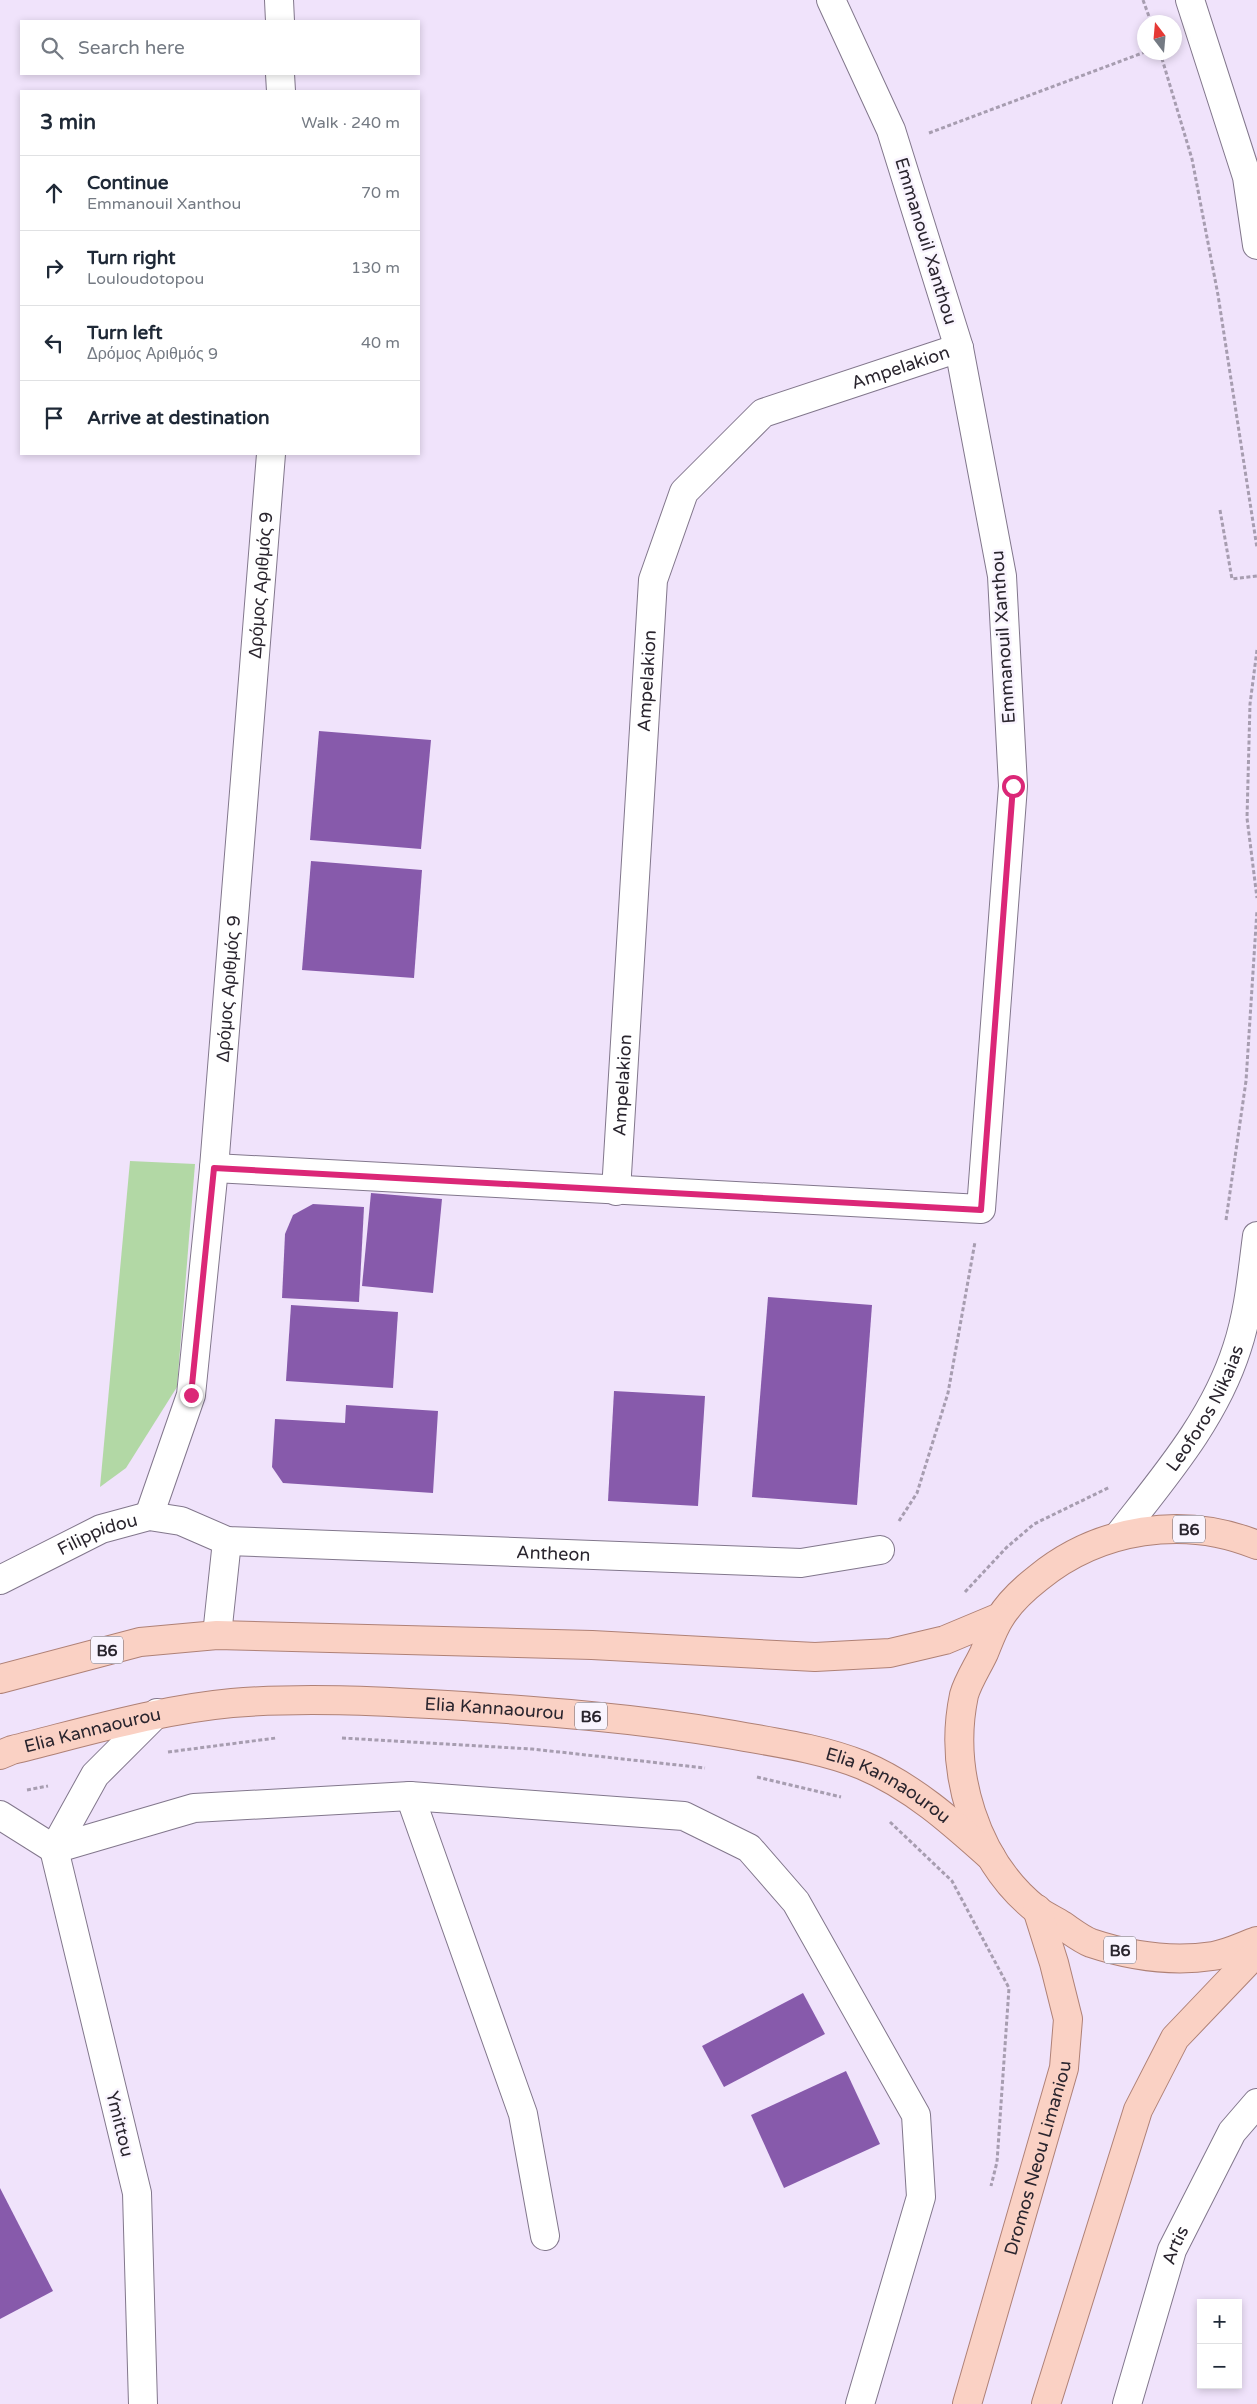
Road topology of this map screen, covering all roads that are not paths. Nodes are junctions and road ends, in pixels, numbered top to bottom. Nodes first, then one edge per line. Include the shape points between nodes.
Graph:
1 (280, 0) edge
2 (831, 0) edge
3 (1190, 0) edge
4 (280, 20) edge
5 (280, 75) edge
6 (281, 90) edge
7 (1257, 245) edge
8 (959, 348) junction
9 (271, 455) edge
10 (214, 1168) junction
11 (616, 1191) junction
12 (1257, 1236) edge
13 (149, 1516) junction
14 (1119, 1535) junction
15 (227, 1541) junction
16 (1257, 1545) edge
17 (880, 1550) road end
18 (0, 1580) edge
19 (1000, 1617) junction
20 (217, 1635) junction
21 (0, 1680) edge
22 (158, 1713) junction
23 (0, 1755) edge
24 (410, 1796) junction
25 (0, 1815) edge
26 (54, 1849) junction
27 (991, 1857) junction
28 (1036, 1909) junction
29 (1257, 1941) edge
30 (1257, 1952) edge
31 (1257, 2103) edge
32 (545, 2236) dead end
33 (143, 2404) edge
34 (860, 2404) edge
35 (968, 2404) edge
36 (1046, 2404) edge
37 (1127, 2404) edge

1 - 4 street
2 - 8 street, Emmanouil Xanthou via 891,130
3 - 7 street via 1247,177
5 - 6 street
8 - 11 street, Ampelakion via 763,414 684,492 652,580
8 - 11 street, Emmanouil Xanthou via 1002,576 1013,786 981,1210
9 - 10 street, Δρόμος Αριθμός 9
10 - 11 street
10 - 13 street, Δρόμος Αριθμός 9 via 191,1395
12 - 14 street, Leoforos Nikaias via 1249,1299 1237,1349 1217,1396 1188,1446
13 - 15 street, Filippidou via 181,1521
13 - 18 street, Filippidou via 100,1529
14 - 16 main road, B6 via 1176,1527 1232,1535
14 - 19 main road, B6 via 1085,1548 1053,1566 1024,1589
15 - 17 street, Antheon via 801,1563
15 - 20 street
19 - 20 main road, B6 via 946,1640 890,1653 815,1657 592,1645
19 - 27 main road, B6 via 964,1694 960,1734 961,1778 973,1818
20 - 21 main road, B6 via 140,1642
22 - 23 main road, Elia Kannaourou / B6
22 - 26 street via 95,1775
22 - 27 main road, Elia Kannaourou / B6 via 234,1703 350,1700 534,1710 672,1725 802,1748 862,1765 943,1814
24 - 26 street via 194,1808
24 - 32 street via 523,2114
24 - 34 street via 684,1816 749,1848 796,1902 916,2115 921,2196
25 - 26 street
26 - 33 street, Ymittou via 137,2193
27 - 28 main road, B6 via 1004,1877
28 - 29 main road, B6 via 1090,1942 1150,1958 1214,1956
28 - 35 main road, Dromos Neou Limaniou via 1068,2019 1064,2068
30 - 36 main road via 1175,2038 1138,2110
31 - 37 street, Artis via 1232,2132 1172,2250

